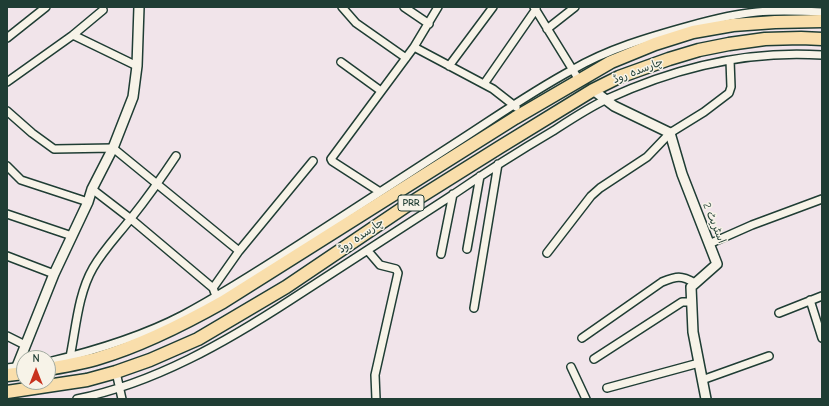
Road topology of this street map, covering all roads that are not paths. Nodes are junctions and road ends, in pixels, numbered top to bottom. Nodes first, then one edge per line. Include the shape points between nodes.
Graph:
1 (46, 7) edge
2 (139, 7) edge
3 (342, 7) edge
4 (404, 7) edge
5 (438, 7) edge
6 (493, 7) edge
7 (575, 7) edge
8 (535, 8) edge
9 (103, 10) dead end
10 (822, 12) edge
11 (756, 14) edge
12 (822, 21) edge
13 (429, 24) junction
14 (547, 28) junction
15 (73, 35) junction
16 (7, 38) edge
17 (822, 39) edge
18 (414, 47) junction
19 (822, 55) edge
20 (406, 58) junction
21 (730, 60) junction
22 (341, 62) dead end
23 (137, 66) junction
24 (449, 66) junction
25 (572, 69) junction
26 (579, 80) junction
27 (7, 82) edge
28 (484, 84) junction
29 (593, 90) junction
30 (381, 91) junction
31 (606, 100) junction
32 (514, 105) junction
33 (7, 111) edge
34 (524, 113) junction
35 (670, 133) junction
36 (113, 148) junction
37 (176, 156) dead end
38 (313, 161) dead end
39 (498, 164) junction
40 (7, 166) edge
41 (423, 176) junction
42 (480, 176) junction
43 (158, 184) junction
44 (92, 189) junction
45 (432, 190) junction
46 (380, 192) junction
47 (453, 194) junction
48 (822, 199) edge
49 (88, 202) junction
50 (7, 214) edge
51 (131, 218) junction
52 (72, 236) junction
53 (709, 244) junction
54 (467, 249) dead end
55 (238, 251) junction
56 (368, 251) junction
57 (547, 252) dead end
58 (441, 254) dead end
59 (7, 256) edge
60 (54, 274) junction
61 (695, 283) junction
62 (213, 288) junction
63 (216, 296) junction
64 (822, 296) edge
65 (810, 300) junction
66 (691, 302) junction
67 (474, 308) dead end
68 (779, 313) dead end
69 (7, 336) edge
70 (582, 338) dead end
71 (822, 338) edge
72 (25, 345) junction
73 (769, 356) dead end
74 (70, 357) junction
75 (594, 359) dead end
76 (56, 360) edge
77 (699, 363) junction
78 (56, 367) edge
79 (571, 367) dead end
80 (15, 371) edge
81 (116, 372) junction
82 (702, 380) junction
83 (119, 387) junction
84 (607, 388) dead end
85 (7, 392) edge
86 (77, 399) edge
87 (122, 399) edge
88 (376, 399) edge
89 (586, 399) edge
90 (706, 399) edge

1 - 16 street
2 - 23 street
3 - 20 street via 356,23
4 - 13 street
5 - 13 street
6 - 24 street
7 - 14 street
8 - 14 street
8 - 28 street
9 - 15 street
10 - 11 street
11 - 12 highway, چارسدہ روڈ / PRR
11 - 25 street via 724,17 648,37
11 - 26 highway, چارسدہ روڈ / PRR via 733,25 693,32 655,44 611,62
13 - 18 street
14 - 25 street
15 - 23 street
15 - 27 street
17 - 29 highway, چارسدہ روڈ / PRR via 765,39 699,50 618,77
18 - 20 street
18 - 24 street
19 - 21 street via 780,54
20 - 30 street
21 - 31 street via 651,80
21 - 35 street via 729,93
22 - 30 street
23 - 36 street via 133,97
24 - 28 street
25 - 26 street
25 - 32 street
26 - 34 highway, چارسدہ روڈ / PRR
28 - 32 street
29 - 31 street
29 - 45 highway, چارسدہ روڈ / PRR
30 - 46 street via 331,158
31 - 35 street
31 - 39 street
32 - 34 street
32 - 46 street
33 - 36 street via 54,149
34 - 41 highway, چارسدہ روڈ / PRR
35 - 53 street, اسٹریٹ 2 via 682,174
35 - 57 street via 646,156 591,196
36 - 43 street
36 - 44 street
37 - 43 street
38 - 55 street
39 - 42 street
39 - 67 street
40 - 49 street via 21,180
41 - 45 highway
41 - 78 highway, چارسدہ روڈ / PRR via 223,302 181,325 100,358
42 - 47 street
42 - 54 street
43 - 51 street
43 - 55 street
44 - 49 street
44 - 51 street
45 - 81 highway, چارسدہ روڈ / PRR via 286,287 198,339
46 - 63 street
47 - 56 street
47 - 58 street
48 - 53 street
49 - 52 street
50 - 52 street
51 - 62 street
51 - 74 street via 92,269 80,307
52 - 60 street
53 - 61 street, اسٹریٹ 2 via 717,264
55 - 62 street
56 - 83 street via 251,326 166,369
56 - 88 street via 380,265 396,269 398,273 374,375
59 - 60 street
60 - 72 street
61 - 66 street via 691,287
61 - 70 street via 684,277 674,277 662,282
62 - 63 street
63 - 74 street via 156,328
64 - 65 street
65 - 68 street
65 - 71 street
66 - 75 street via 682,302
66 - 77 street
69 - 72 street
72 - 80 street
73 - 82 street
74 - 76 street
77 - 82 street
77 - 84 street
79 - 89 street
81 - 83 street
81 - 85 highway, چارسدہ روڈ / PRR via 87,380
82 - 90 street
83 - 86 street
83 - 87 street

